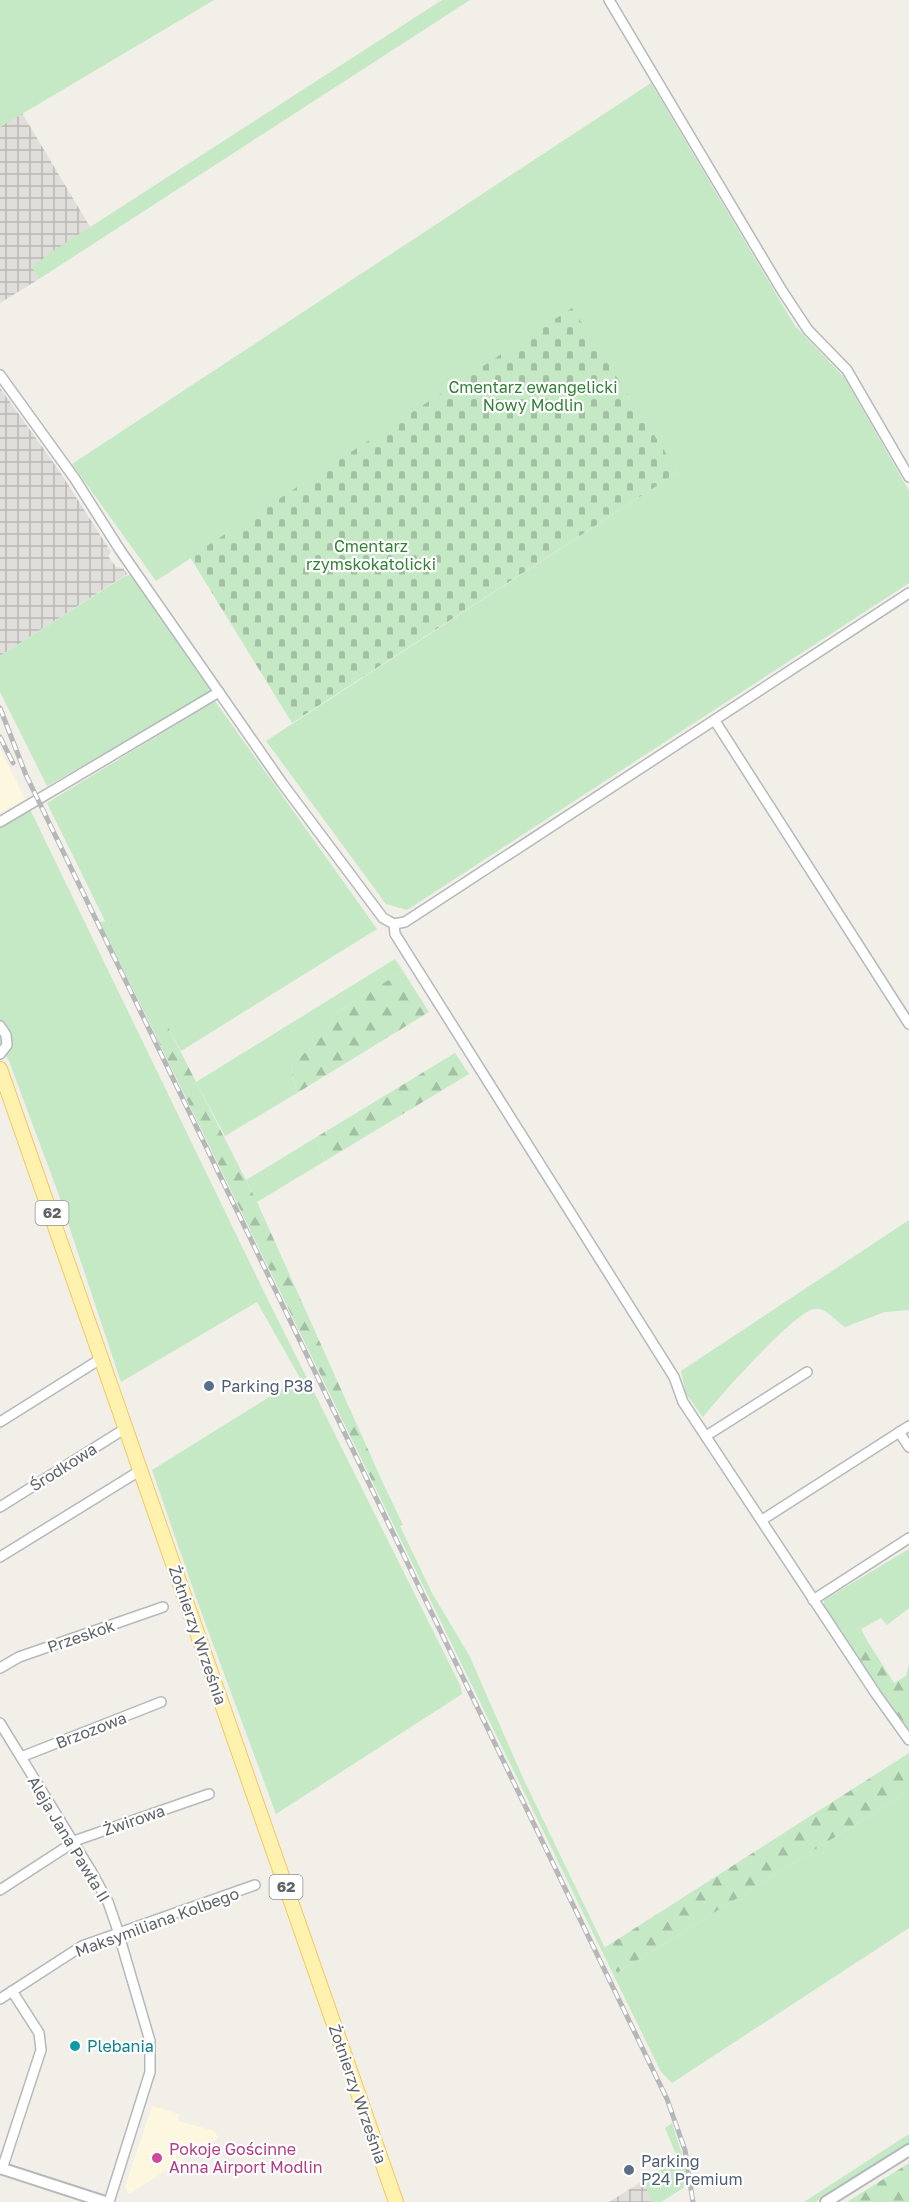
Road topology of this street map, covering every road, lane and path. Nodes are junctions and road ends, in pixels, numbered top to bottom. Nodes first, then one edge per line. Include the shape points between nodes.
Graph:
1 (609, 0) edge
2 (0, 375) edge
3 (909, 477) edge
4 (909, 593) edge
5 (219, 692) junction
6 (714, 721) junction
7 (0, 822) edge
8 (394, 924) junction
9 (909, 1024) edge
10 (0, 1026) edge
11 (0, 1054) edge
12 (0, 1069) edge
13 (102, 1358) junction
14 (807, 1372) dead end
15 (0, 1422) edge
16 (909, 1426) edge
17 (126, 1428) junction
18 (899, 1432) junction
19 (706, 1436) junction
20 (909, 1447) edge
21 (141, 1470) junction
22 (0, 1507) edge
23 (762, 1520) junction
24 (909, 1538) edge
25 (0, 1557) edge
26 (813, 1600) junction
27 (163, 1607) dead end
28 (0, 1668) edge
29 (162, 1702) dead end
30 (0, 1723) edge
31 (909, 1740) edge
32 (21, 1757) junction
33 (210, 1794) dead end
34 (74, 1843) junction
35 (255, 1886) dead end
36 (0, 1890) edge
37 (118, 1933) junction
38 (12, 1991) junction
39 (0, 1999) edge
40 (909, 2150) edge
41 (1, 2168) edge
42 (107, 2202) edge
43 (396, 2202) edge
44 (826, 2202) edge

1 - 3 street via 781,289 808,330 847,370
2 - 5 street
4 - 6 street
5 - 7 street
5 - 8 street via 383,918
6 - 8 street via 405,922
6 - 9 street
8 - 19 street via 395,934 674,1377 679,1393
10 - 11 street via 7,1045
12 - 13 main road, Żołnierzy Września / 62
13 - 15 street
13 - 17 main road, Żołnierzy Września / 62
14 - 19 street
16 - 18 street
17 - 21 main road, Żołnierzy Września / 62
17 - 22 street, Środkowa
18 - 20 street
18 - 23 street
19 - 23 street
21 - 25 street
21 - 43 main road, Żołnierzy Września / 62
23 - 26 street
24 - 26 street
26 - 31 street
27 - 28 street, Przeskok via 20,1657
29 - 32 street, Brzozowa
30 - 32 street, Aleja Jana Pawła II
32 - 34 street, Aleja Jana Pawła II
33 - 34 street, Żwirowa
34 - 36 street, Żwirowa
34 - 37 street, Aleja Jana Pawła II via 101,1888
35 - 37 street, Maksymiliana Kolbego
37 - 38 street, Maksymiliana Kolbego via 82,1946
37 - 42 street, Aleja Jana Pawła II via 150,2041 150,2072
38 - 39 street, Maksymiliana Kolbego
38 - 41 street via 39,2032 41,2050
40 - 44 street
41 - 42 street

